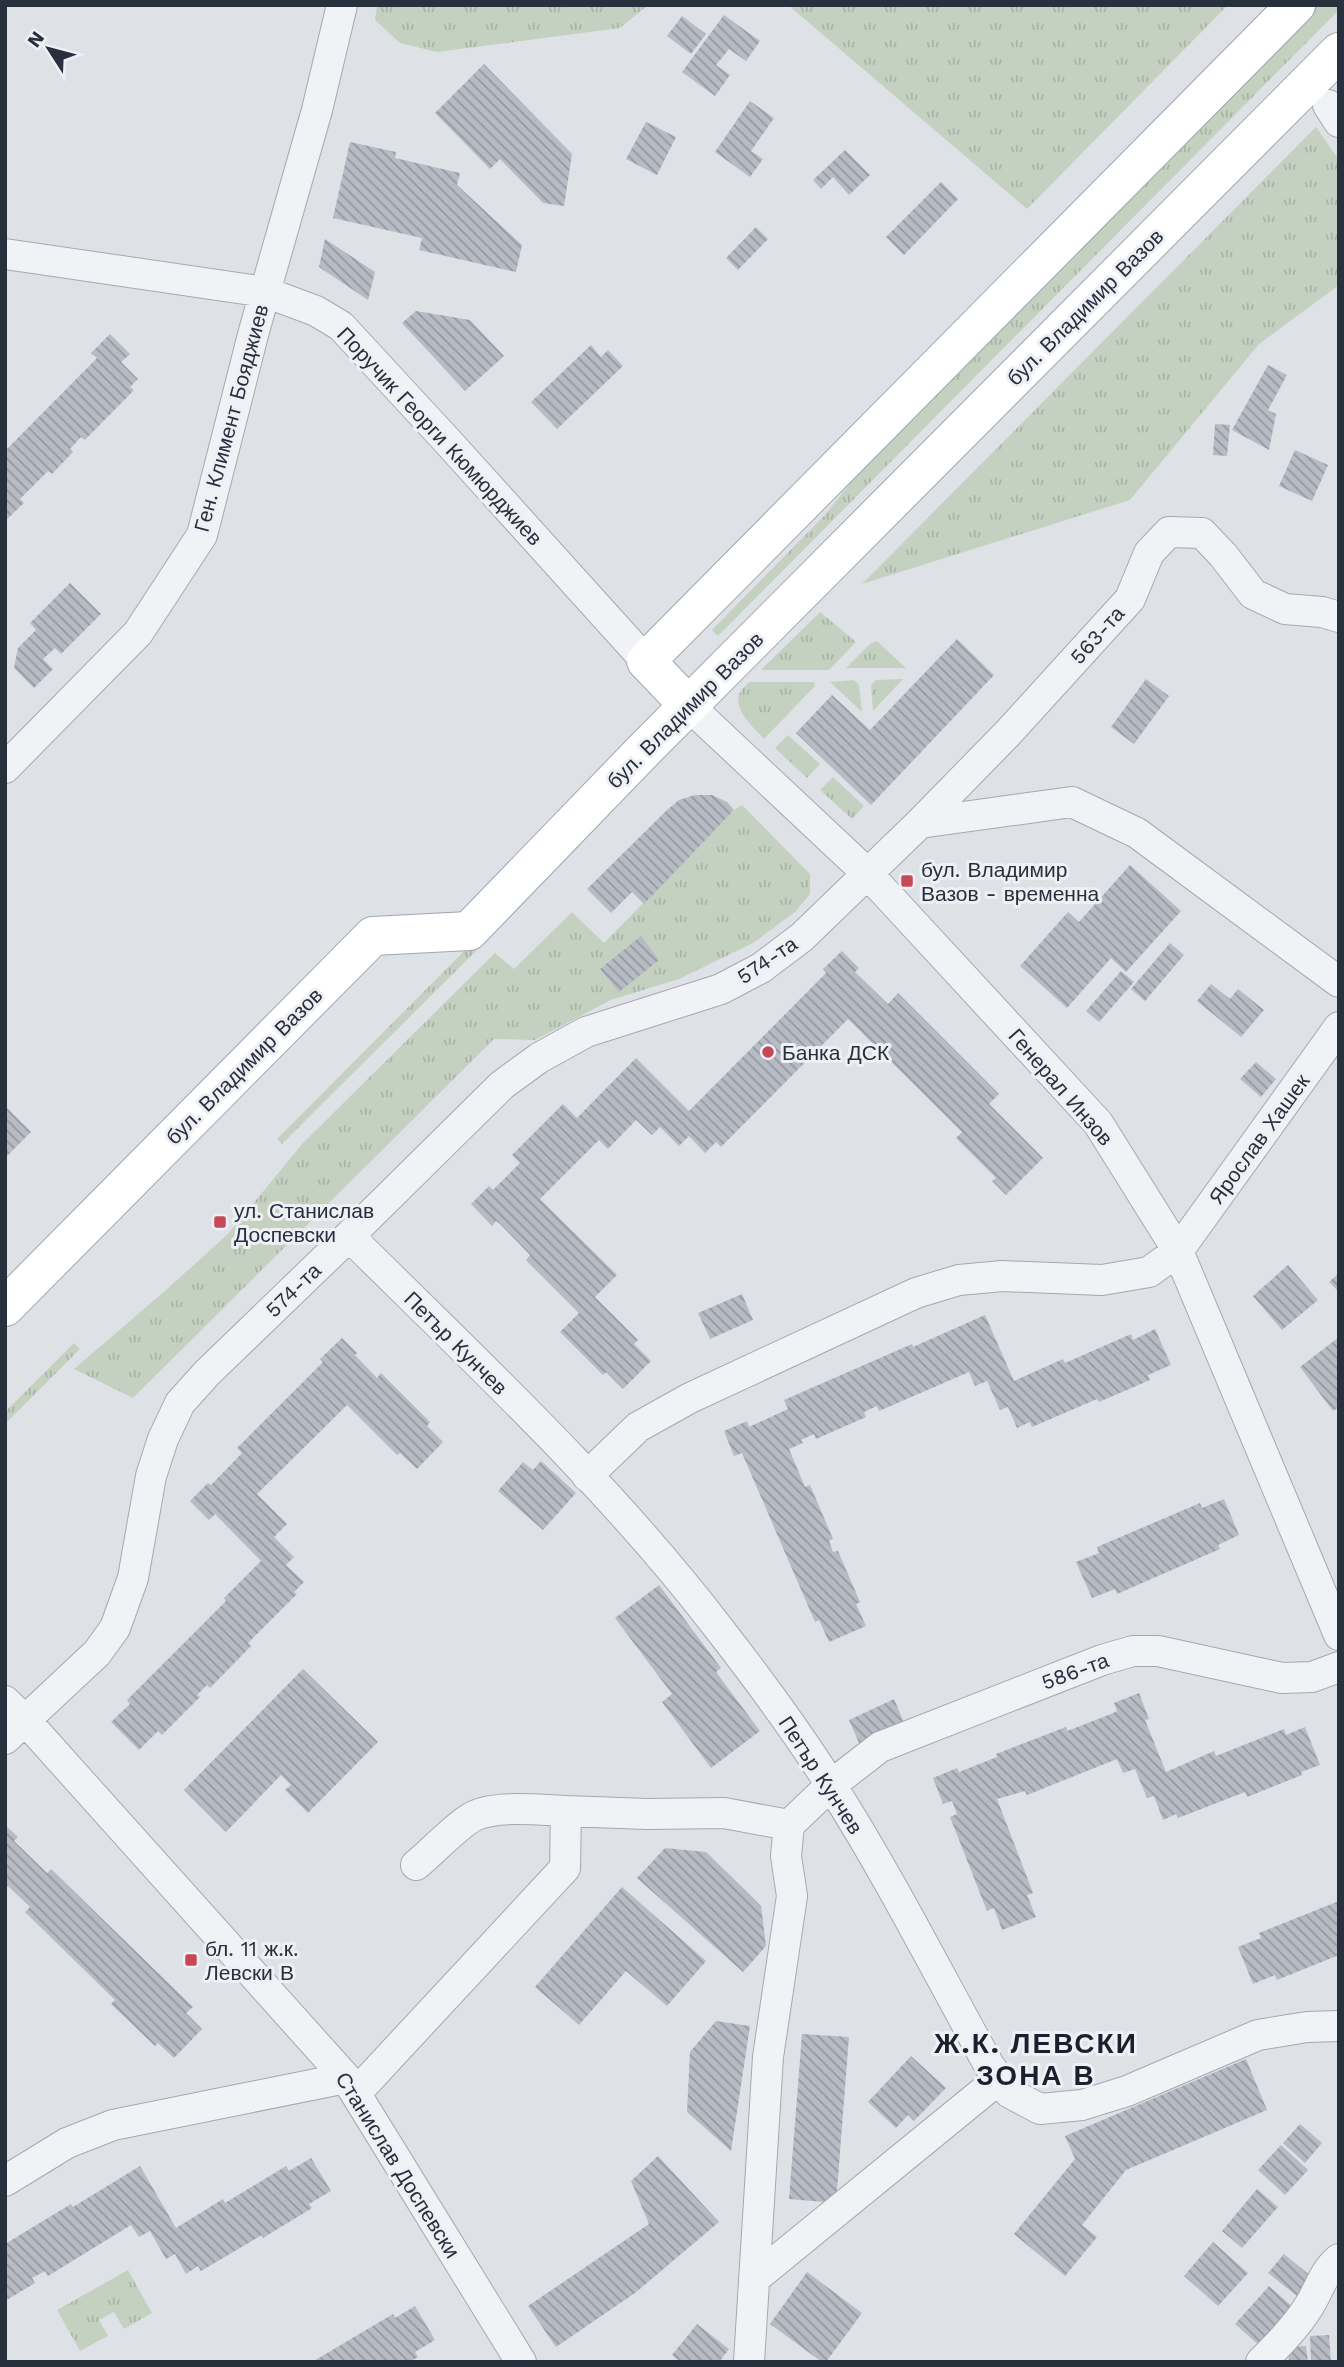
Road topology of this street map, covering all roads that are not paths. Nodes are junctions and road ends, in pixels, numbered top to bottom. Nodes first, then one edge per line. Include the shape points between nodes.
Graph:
1 (342, 5) edge
2 (1296, 5) edge
3 (1339, 52) edge
4 (5, 254) edge
5 (265, 292) junction
6 (1339, 617) edge
7 (646, 661) junction
8 (688, 705) junction
9 (5, 768) edge
10 (920, 823) junction
11 (867, 873) junction
12 (1339, 982) edge
13 (1337, 1033) edge
14 (349, 1236) junction
15 (1178, 1251) junction
16 (5, 1307) edge
17 (587, 1476) junction
18 (1339, 1634) edge
19 (1339, 1667) edge
20 (12, 1721) edge
21 (831, 1785) junction
22 (566, 1811) junction
23 (789, 1825) junction
24 (416, 1865) dead end
25 (1339, 2026) edge
26 (999, 2079) junction
27 (351, 2085) junction
28 (5, 2181) edge
29 (1334, 2263) edge
30 (754, 2279) junction
31 (521, 2362) edge
32 (749, 2362) edge
33 (1261, 2362) edge

1 - 5 street, Ген. Климент Бояджиев
2 - 7 main road
3 - 8 main road, бул. Владимир Вазов
4 - 5 street, Поручик Георги Кюмюрджиев
5 - 7 street, Поручик Георги Кюмюрджиев via 341,326
5 - 9 street, Ген. Климент Бояджиев via 202,535 138,633
6 - 10 street, 563-та via 1285,609 1253,594 1202,533 1169,532 1149,553 1130,599
7 - 8 main road, Поручик Георги Кюмюрджиев
8 - 11 street, Генерал Инзов
8 - 16 main road, бул. Владимир Вазов via 468,931 373,936
10 - 11 street, 563-та
10 - 12 street via 1072,802 1137,833
11 - 14 street, 574-та via 802,937 761,968 721,989 586,1032 540,1058 502,1085
11 - 15 street, Генерал Инзов via 1098,1124
13 - 15 street, Ярослав Хашек
14 - 17 street, Петър Кунчев
14 - 20 street, 574-та via 180,1403 150,1476 133,1578 115,1628 97,1653
15 - 17 street, Ярослав Хашек via 1149,1272 1102,1280 1002,1276 959,1280 916,1293 690,1398 638,1427
15 - 18 street, Генерал Инзов
17 - 21 street, Петър Кунчев via 719,1628
19 - 21 street, 586-та via 1312,1677 1282,1678 1158,1651 1133,1651 880,1747
20 - 27 street, Станислав Доспевски
21 - 23 street, 586-та
21 - 26 street, Петър Кунчев
22 - 23 street via 724,1812
22 - 24 street via 498,1811 473,1817
22 - 27 street via 565,1868
23 - 30 street via 786,1856 792,1896 768,2057
25 - 26 street, Петър Кунчев via 1258,2035 1127,2091 1082,2105 1040,2109 1010,2093
26 - 30 street
27 - 28 street via 113,2125 67,2143
27 - 31 street, Станислав Доспевски
29 - 33 street via 1284,2339
30 - 32 street

